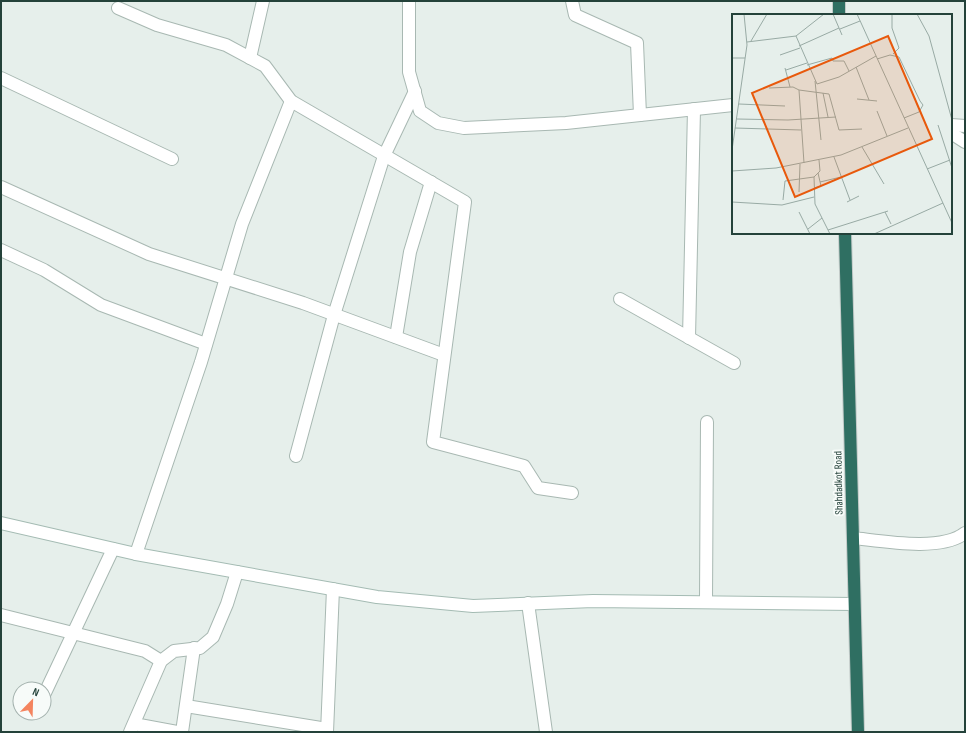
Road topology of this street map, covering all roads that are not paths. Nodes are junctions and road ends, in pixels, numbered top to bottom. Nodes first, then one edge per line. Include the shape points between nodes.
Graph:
1 (263, 1) edge
2 (409, 1) edge
3 (572, 1) edge
4 (839, 1) edge
5 (118, 8) dead end
6 (839, 14) edge
7 (250, 58) junction
8 (1, 78) edge
9 (415, 91) junction
10 (291, 101) junction
11 (732, 105) edge
12 (694, 109) junction
13 (640, 116) junction
14 (952, 125) edge
15 (965, 126) edge
16 (952, 135) edge
17 (965, 142) edge
18 (384, 156) junction
19 (172, 159) dead end
20 (431, 182) junction
21 (1, 187) edge
22 (845, 234) edge
23 (1, 250) edge
24 (226, 279) junction
25 (620, 300) dead end
26 (334, 315) junction
27 (396, 337) junction
28 (689, 338) junction
29 (206, 344) junction
30 (444, 355) junction
31 (734, 363) dead end
32 (707, 422) dead end
33 (296, 456) dead end
34 (572, 493) dead end
35 (1, 523) edge
36 (965, 533) edge
37 (853, 538) junction
38 (113, 549) junction
39 (136, 554) junction
40 (237, 572) junction
41 (333, 589) junction
42 (706, 602) junction
43 (528, 603) junction
44 (854, 604) junction
45 (1, 615) edge
46 (73, 633) junction
47 (194, 648) junction
48 (161, 661) junction
49 (51, 681) edge
50 (186, 706) junction
51 (132, 728) edge
52 (327, 731) edge
53 (177, 732) edge
54 (182, 732) edge
55 (546, 732) edge
56 (858, 732) edge

1 - 7 street
2 - 9 street via 409,72
3 - 13 street via 574,15 637,43
4 - 6 highway
5 - 7 street via 157,25 226,45
7 - 10 street via 264,66
8 - 19 street
9 - 13 street via 420,111 438,123 464,128
9 - 18 street
10 - 18 street
10 - 24 street via 242,224
11 - 12 street
12 - 13 street
12 - 28 street
14 - 15 street
16 - 17 street
18 - 20 street
18 - 26 street
20 - 27 street via 410,252
20 - 30 street via 465,202
21 - 24 street via 149,254
22 - 37 highway, Shahdadkot Road
23 - 29 street via 44,270 101,305
24 - 26 street
24 - 29 street
25 - 28 street
26 - 27 street
26 - 33 street
27 - 30 street
28 - 31 street
29 - 39 street
30 - 34 street via 433,442 524,466 538,488
32 - 42 street
35 - 38 street
36 - 37 street via 957,539 936,542
37 - 44 highway, Shahdadkot Road
38 - 39 street
38 - 46 street
39 - 40 street
40 - 41 street
40 - 47 street via 227,604 212,637 200,648
41 - 43 street via 377,597 473,606
41 - 52 street
42 - 43 street
42 - 44 street
43 - 55 street
44 - 56 highway, Shahdadkot Road
45 - 46 street
46 - 48 street via 145,651
46 - 49 street
47 - 48 street via 174,651
47 - 50 street
48 - 51 street
50 - 52 street
50 - 54 street
51 - 53 street

